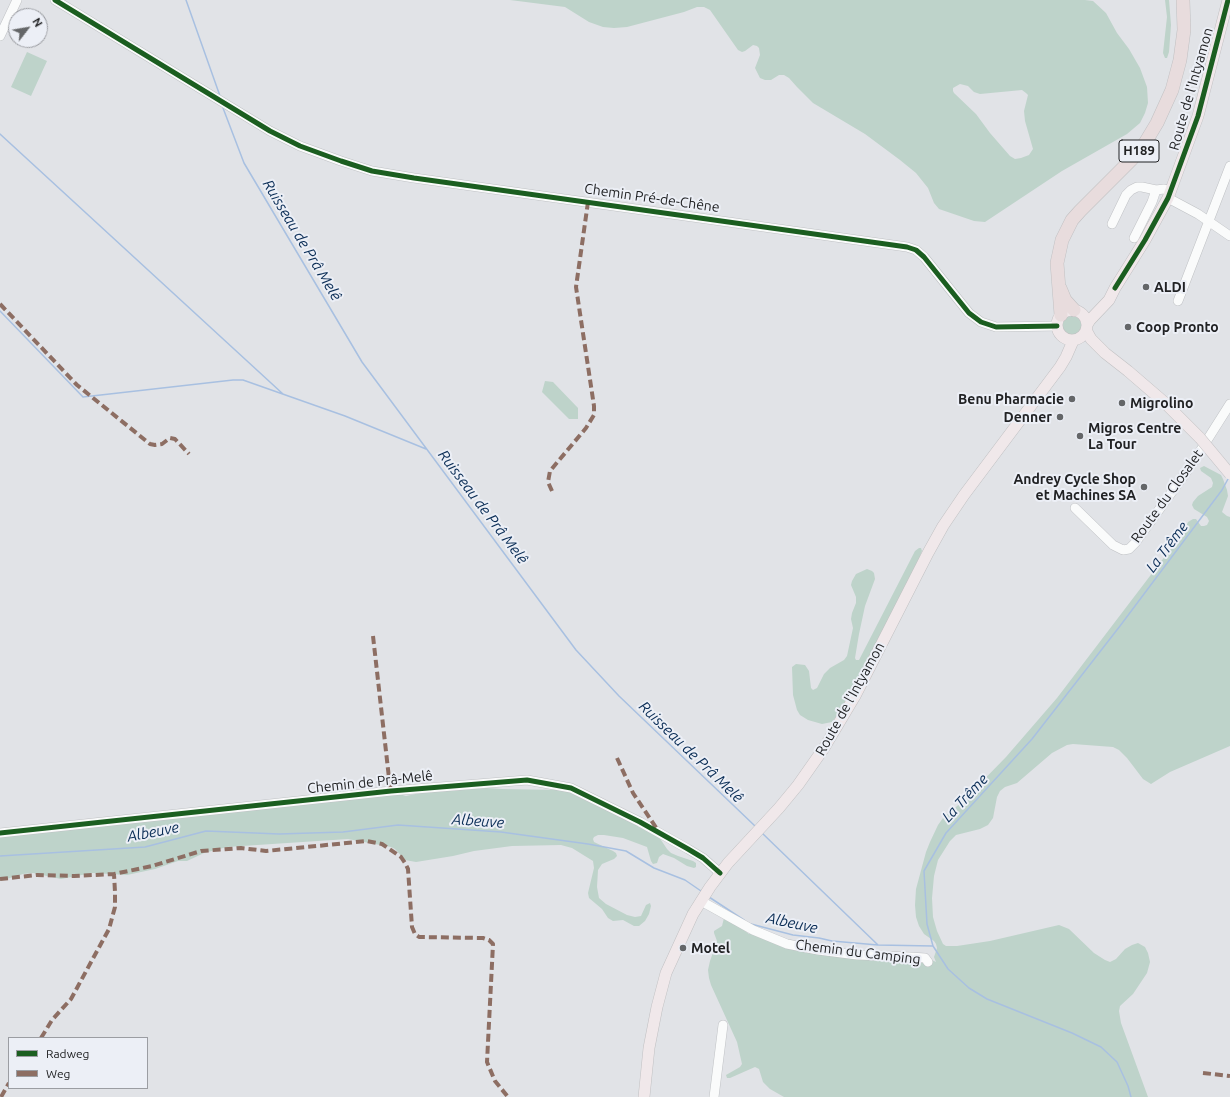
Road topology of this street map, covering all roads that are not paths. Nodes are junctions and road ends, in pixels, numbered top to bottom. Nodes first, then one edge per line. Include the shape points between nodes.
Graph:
1 (17, 0) edge
2 (55, 0) edge
3 (1184, 0) edge
4 (1228, 0) edge
5 (0, 36) edge
6 (1230, 166) edge
7 (1156, 190) junction
8 (1169, 195) junction
9 (1209, 221) junction
10 (1112, 224) dead end
11 (1230, 236) edge
12 (1134, 238) dead end
13 (1058, 282) junction
14 (1115, 288) junction
15 (1178, 301) dead end
16 (1077, 311) junction
17 (1059, 320) junction
18 (1087, 328) junction
19 (1062, 337) junction
20 (1074, 340) junction
21 (1105, 353) junction
22 (1055, 373) junction
23 (1230, 404) edge
24 (1230, 474) edge
25 (1075, 508) dead end
26 (0, 833) edge
27 (720, 873) junction
28 (702, 899) junction
29 (928, 962) dead end
30 (723, 1025) dead end
31 (644, 1097) edge
32 (714, 1097) edge

1 - 5 street
2 - 17 street, Chemin Pré-de-Chêne via 270,131 306,149 354,166 386,174 456,185 907,247 924,257 965,309 981,322 996,327
3 - 13 highway, H189 via 1180,60 1168,100 1140,150 1072,220 1059,248
4 - 8 main road, Route de l'Intyamon via 1198,116
6 - 9 street
7 - 8 street via 1164,189
7 - 10 street via 1142,187 1131,190
7 - 12 street
8 - 9 street
8 - 14 main road, Route de l'Intyamon
9 - 11 street
9 - 15 street
13 - 16 highway, H189 via 1065,300
13 - 17 highway, H189
14 - 16 main road via 1097,305
14 - 18 main road via 1107,303 1090,320
16 - 17 main road via 1066,311
16 - 18 main road via 1084,316
17 - 19 main road via 1058,331
18 - 20 main road via 1082,337
18 - 21 main road via 1091,339
19 - 20 main road
19 - 22 main road, Route de l'Intyamon
20 - 21 main road
20 - 22 main road, Route de l'Intyamon via 1066,358
21 - 24 main road, bridge via 1164,402 1200,438
22 - 27 main road, Route de l'Intyamon via 956,507 928,553 834,734 798,786
23 - 25 street, Route du Closalet via 1192,464 1129,549 1123,550 1113,545
26 - 27 street, Chemin de Prâ-Melê via 391,791 527,780 571,788 688,849
27 - 28 main road, Route de l'Intyamon
28 - 29 street, Chemin du Camping via 753,930 787,944 857,955 925,958
28 - 31 main road, Route de l'Intyamon via 688,923 666,973 649,1048
30 - 32 street

